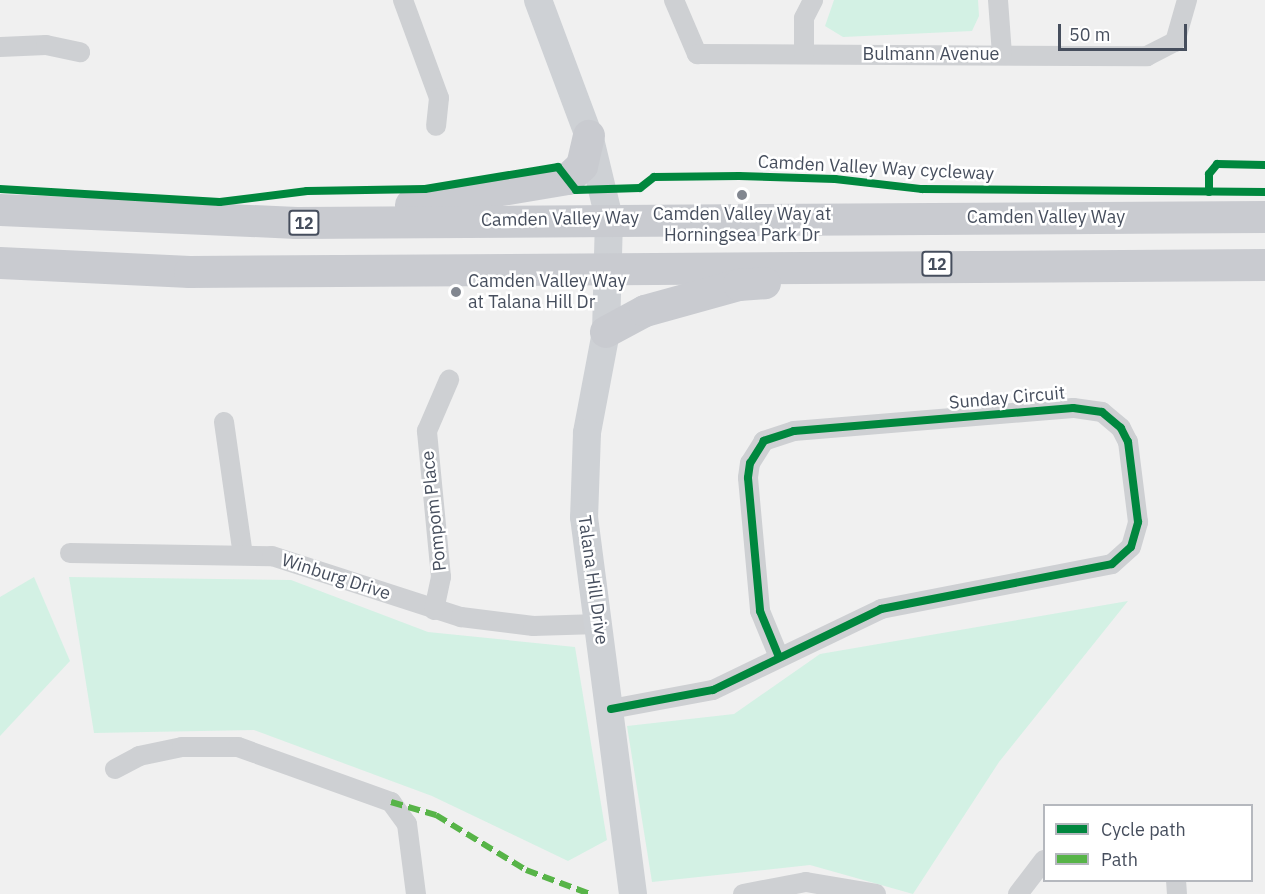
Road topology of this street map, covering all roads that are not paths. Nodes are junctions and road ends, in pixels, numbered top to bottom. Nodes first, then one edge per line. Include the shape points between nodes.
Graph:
1 (404, 0) edge
2 (674, 0) edge
3 (813, 0) edge
4 (998, 0) edge
5 (1187, 0) edge
6 (537, 3) edge
7 (0, 47) edge
8 (80, 52) dead end
9 (804, 54) junction
10 (1002, 54) junction
11 (436, 126) dead end
12 (589, 136) junction
13 (0, 210) edge
14 (1265, 217) edge
15 (609, 218) junction
16 (198, 221) junction
17 (0, 263) edge
18 (984, 263) junction
19 (1265, 265) edge
20 (609, 267) junction
21 (606, 332) junction
22 (449, 380) dead end
23 (224, 422) dead end
24 (70, 554) dead end
25 (243, 555) junction
26 (434, 610) junction
27 (599, 624) junction
28 (779, 657) junction
29 (611, 709) junction
30 (115, 769) dead end
31 (1043, 861) edge
32 (416, 894) edge
33 (633, 894) edge
34 (743, 894) edge
35 (876, 894) edge
36 (1018, 894) edge

1 - 11 street via 439,98
2 - 9 street, Bulmann Avenue via 697,54
3 - 9 street via 804,18
4 - 10 street
5 - 10 street, Bulmann Avenue via 1175,42 1156,54
6 - 12 street, Talana Hill Drive
7 - 8 street via 46,45
9 - 10 street, Bulmann Avenue
12 - 15 street, Talana Hill Drive
12 - 16 main road via 582,166 568,179 415,205
13 - 16 main road, Camden Valley Way / 12
14 - 15 main road, Camden Valley Way / 12
15 - 16 main road, Camden Valley Way / 12
15 - 20 street, Talana Hill Drive
17 - 20 main road, 12 via 190,272
18 - 19 main road, 12
18 - 20 main road, 12
18 - 21 main road via 922,283 739,285 645,311
20 - 21 street, Talana Hill Drive
21 - 27 street, Talana Hill Drive via 583,479
22 - 26 street, Pompom Place via 427,431 441,577
23 - 25 street
24 - 25 street, Winburg Drive
25 - 26 street, Winburg Drive via 300,561
26 - 27 street, Winburg Drive via 533,626
27 - 29 street, Talana Hill Drive
28 - 28 street, Sunday Circuit via 760,611 748,478 750,463 764,441 794,430 1073,408 1102,412 1121,428 1128,442 1138,522 1131,547 1112,564 881,609
28 - 29 street, Sunday Circuit via 713,690
29 - 33 street, Talana Hill Drive
30 - 32 street via 139,756 182,747 238,747 391,802 407,824
31 - 36 street
34 - 35 street via 807,882

